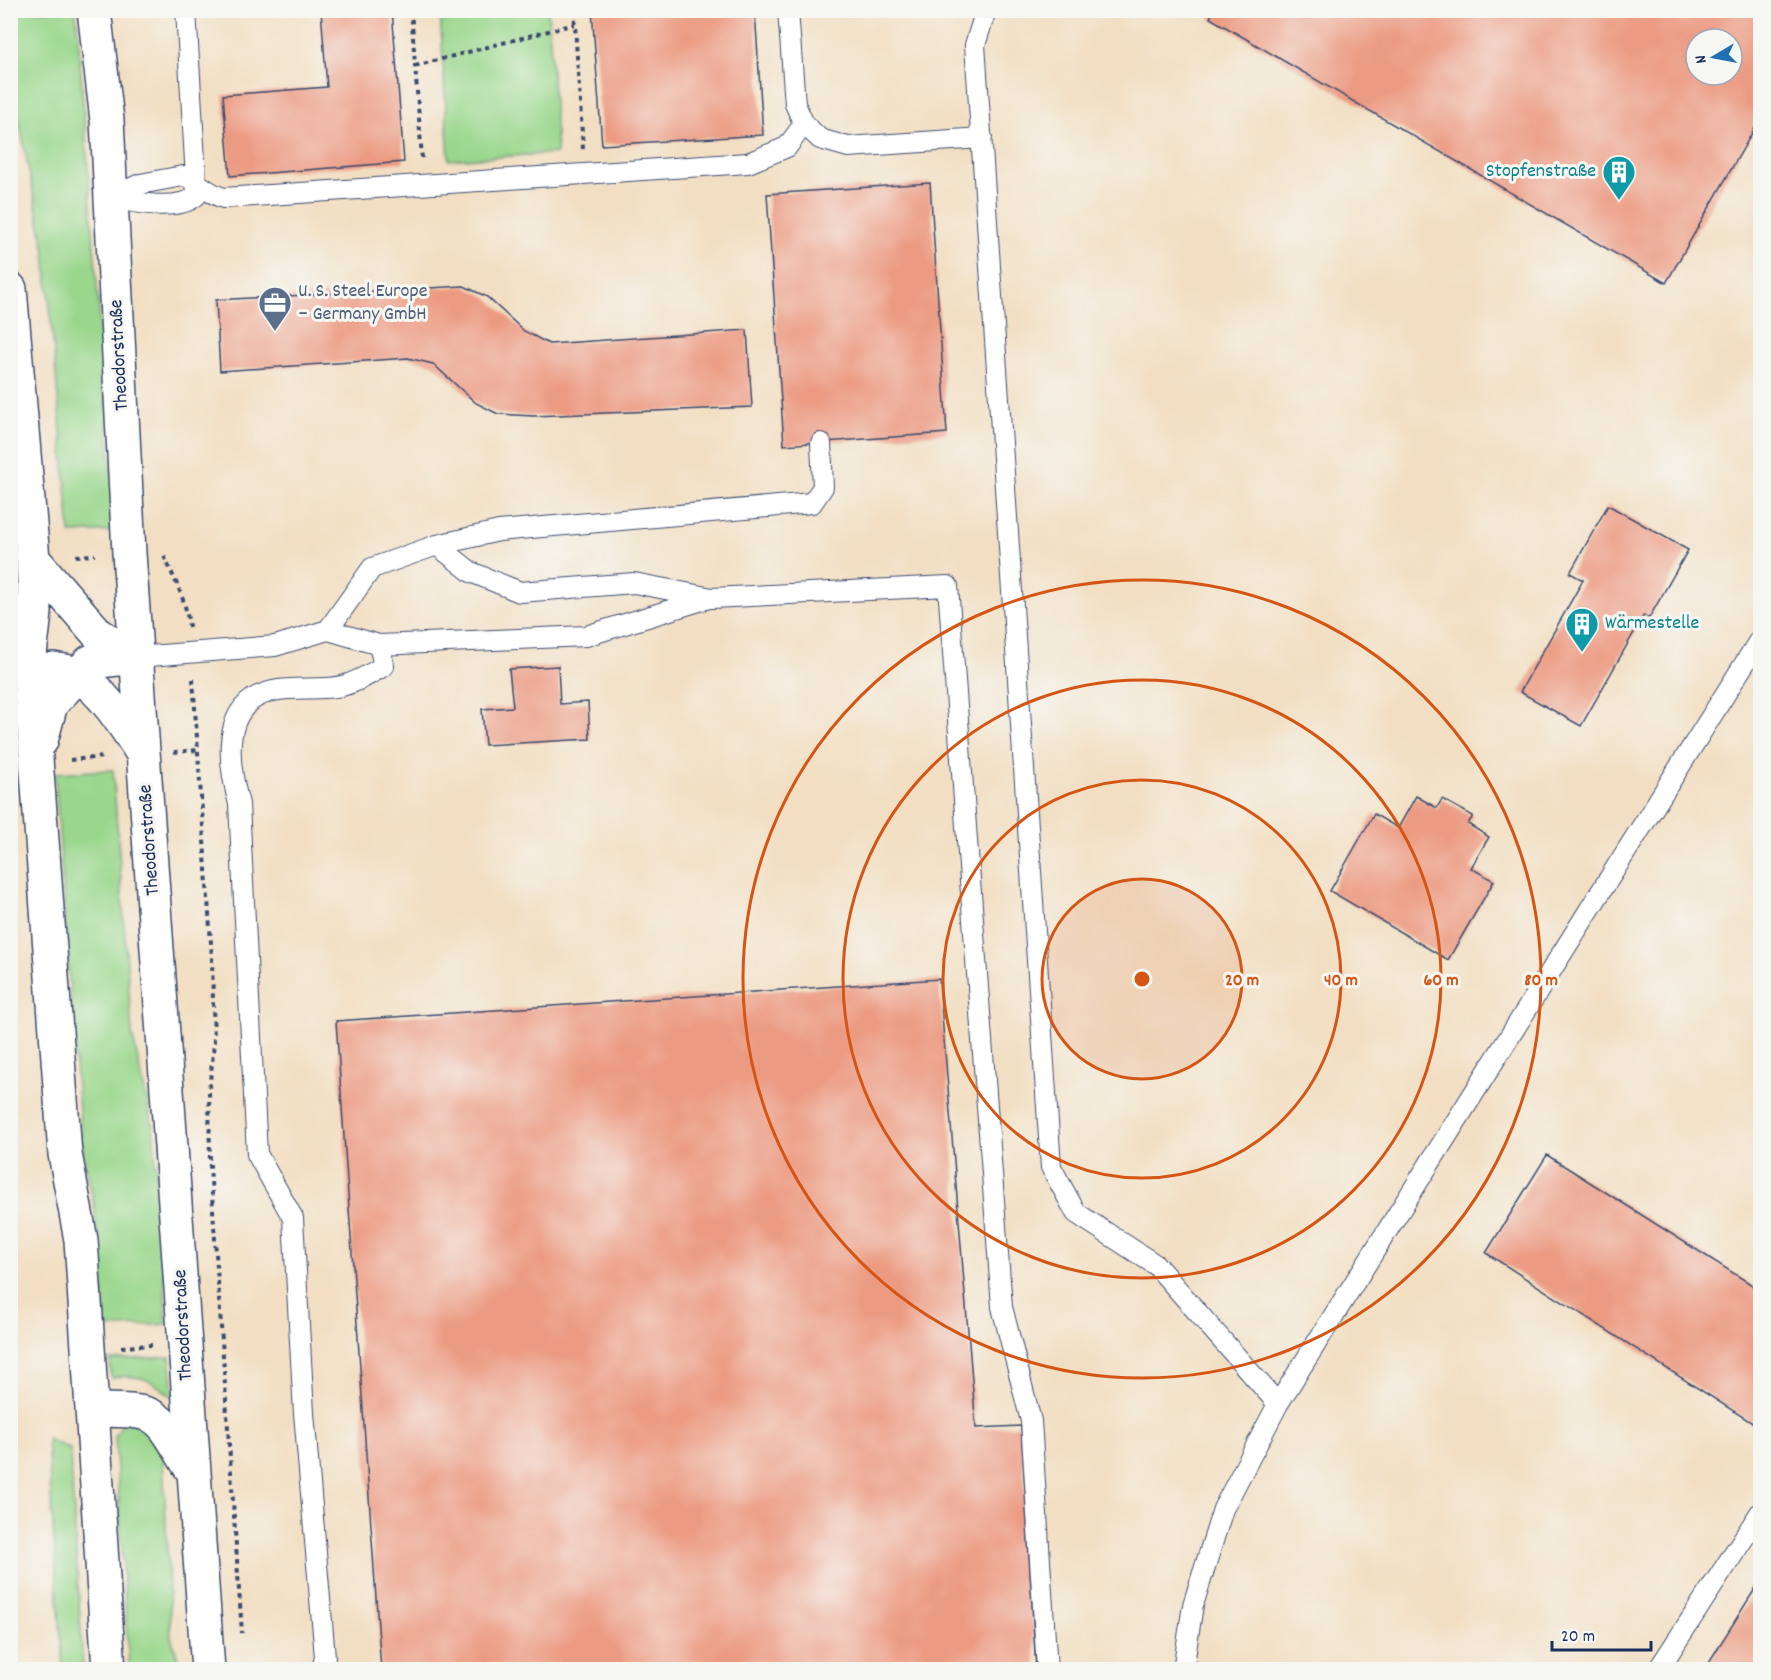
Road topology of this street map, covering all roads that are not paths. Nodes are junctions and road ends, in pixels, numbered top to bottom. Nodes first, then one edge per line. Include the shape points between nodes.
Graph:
1 (94, 10) edge
2 (186, 10) edge
3 (788, 10) edge
4 (986, 10) edge
5 (804, 124) junction
6 (982, 138) junction
7 (199, 187) junction
8 (111, 197) junction
9 (10, 289) edge
10 (12, 332) edge
11 (820, 443) dead end
12 (437, 545) junction
13 (33, 559) junction
14 (712, 598) junction
15 (328, 630) junction
16 (1761, 639) edge
17 (379, 645) junction
18 (136, 657) junction
19 (20, 663) edge
20 (76, 674) junction
21 (129, 755) junction
22 (49, 761) junction
23 (1278, 1404) junction
24 (93, 1410) junction
25 (192, 1472) junction
26 (1761, 1513) edge
27 (109, 1670) edge
28 (208, 1670) edge
29 (322, 1670) edge
30 (1047, 1670) edge
31 (1183, 1670) edge
32 (1658, 1670) edge

1 - 8 main road, Theodorstraße
2 - 7 lane
3 - 5 lane via 795,104
4 - 6 lane via 975,45
5 - 6 lane via 820,140 848,147
5 - 7 lane via 787,147 748,163 224,198
6 - 23 lane via 1051,1167 1076,1213 1156,1265
7 - 8 lane via 183,176 140,184
8 - 18 main road, Theodorstraße
9 - 10 main road
10 - 13 main road
11 - 12 lane via 823,487 812,503 499,531
12 - 14 lane via 471,572 520,592 634,583
12 - 15 lane via 372,568
13 - 18 main road via 99,635
13 - 19 main road via 34,613
14 - 17 lane via 586,636
14 - 30 lane via 948,586 1002,1307 1031,1421
15 - 17 lane
15 - 18 lane via 275,646
16 - 23 lane
17 - 29 lane via 384,666 361,679 340,686 272,691 245,704 232,723 232,779 239,804 257,1154 293,1218 304,1413 325,1658
18 - 20 main road via 90,662
18 - 21 main road, Theodorstraße
19 - 20 main road
19 - 22 main road
20 - 21 main road via 123,723
20 - 22 main road via 51,704
21 - 25 main road, Theodorstraße
22 - 24 main road via 65,1154 81,1239
23 - 31 lane via 1223,1509 1193,1605
24 - 25 main road via 152,1413
24 - 27 main road
25 - 28 main road, Theodorstraße
26 - 32 lane

